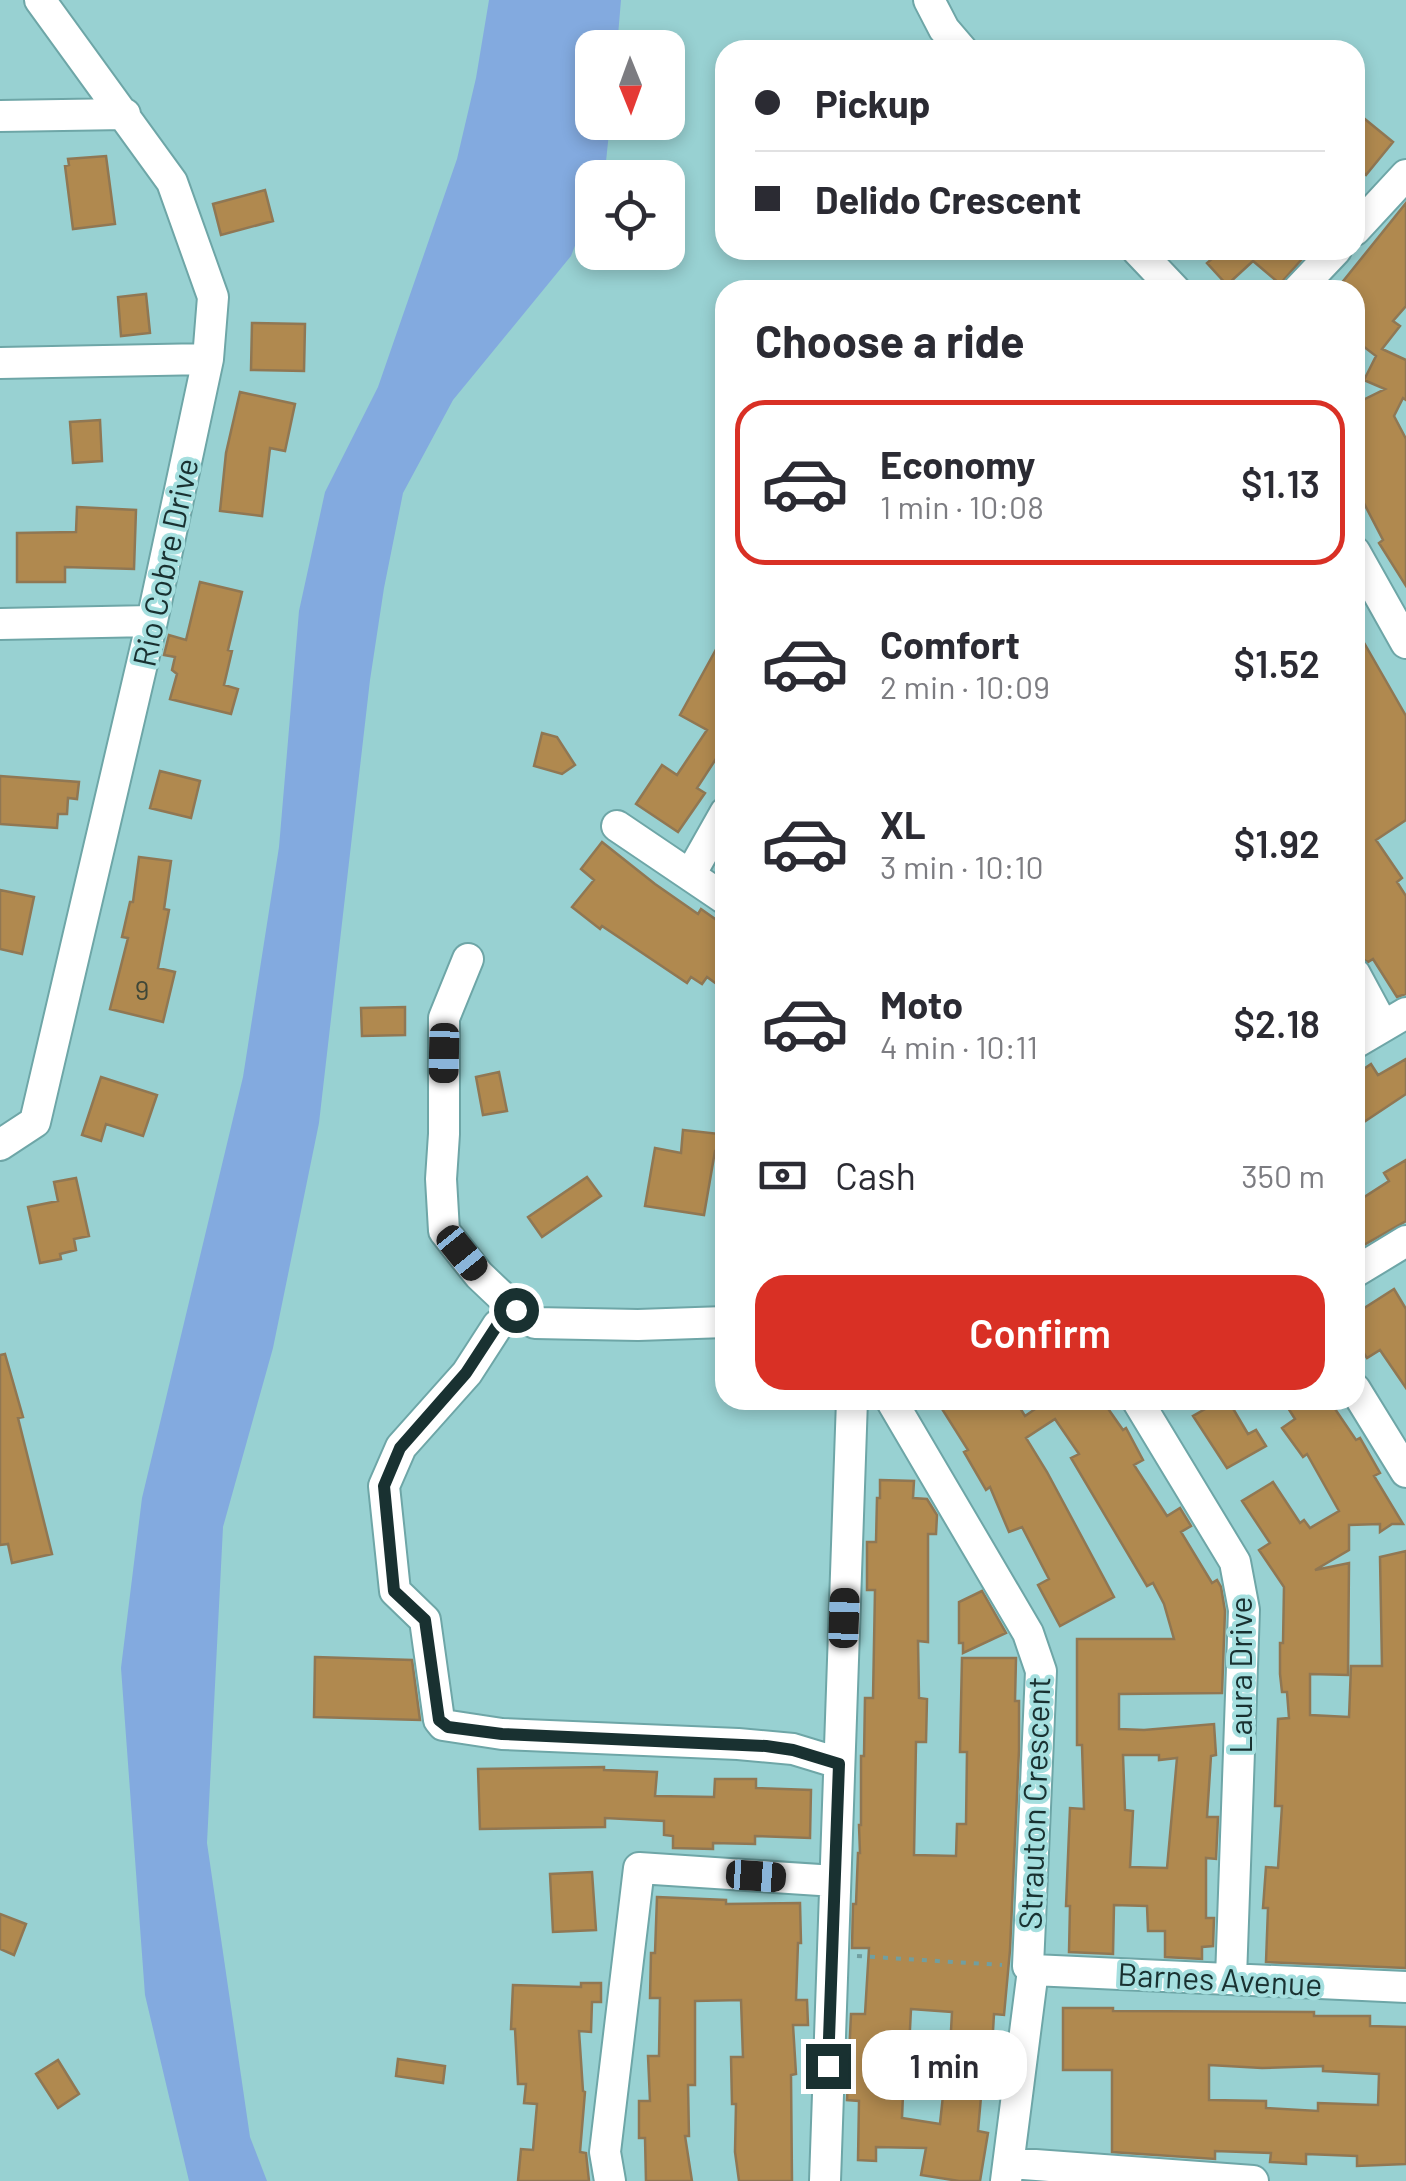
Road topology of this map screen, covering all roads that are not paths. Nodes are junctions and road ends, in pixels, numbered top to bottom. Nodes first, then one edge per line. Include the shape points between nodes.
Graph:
1 (40, 0) edge
2 (929, 0) edge
3 (953, 40) edge
4 (125, 114) junction
5 (0, 116) edge
6 (1406, 175) edge
7 (1365, 208) edge
8 (1146, 260) edge
9 (1326, 260) edge
10 (1166, 280) edge
11 (1308, 280) edge
12 (208, 359) junction
13 (0, 363) edge
14 (1365, 570) edge
15 (152, 621) junction
16 (0, 624) edge
17 (1406, 643) edge
18 (618, 826) dead end
19 (715, 830) edge
20 (690, 874) junction
21 (715, 892) edge
22 (468, 959) dead end
23 (1365, 985) edge
24 (1395, 1019) edge
25 (1365, 1036) edge
26 (0, 1145) edge
27 (1406, 1241) edge
28 (1365, 1266) edge
29 (516, 1310) junction
30 (715, 1322) edge
31 (1365, 1404) edge
32 (852, 1410) edge
33 (897, 1410) edge
34 (1146, 1410) edge
35 (1406, 1472) edge
36 (839, 1764) junction
37 (835, 1881) junction
38 (1031, 1968) junction
39 (1231, 1978) junction
40 (1406, 1987) edge
41 (1007, 2172) edge
42 (1203, 2179) edge
43 (610, 2181) edge
44 (825, 2181) edge
45 (1252, 2181) edge

1 - 4 street, Rio Cobre Drive
2 - 3 street
4 - 5 street
4 - 12 street, Rio Cobre Drive via 172,182 213,298
6 - 7 street
8 - 10 street
9 - 11 street
12 - 13 street
12 - 15 street, Rio Cobre Drive
14 - 17 street
15 - 16 street
15 - 26 street, Rio Cobre Drive via 35,1122
18 - 20 street
19 - 20 street
20 - 21 street
22 - 29 street via 444,1018 444,1230
23 - 24 street
24 - 25 street
27 - 28 street
29 - 30 street via 534,1323
29 - 36 street via 400,1448 384,1486 394,1591 425,1620 442,1725 756,1746
31 - 35 street
32 - 36 street
33 - 38 street, Strauton Crescent via 1028,1632 1041,1671
34 - 39 street, Laura Drive via 1235,1562 1244,1610
36 - 37 street
37 - 43 street via 639,1868 606,2152
37 - 44 street
38 - 39 street, Barnes Avenue
38 - 41 street, Strauton Crescent
39 - 40 street, Barnes Avenue
41 - 42 street
42 - 45 street

